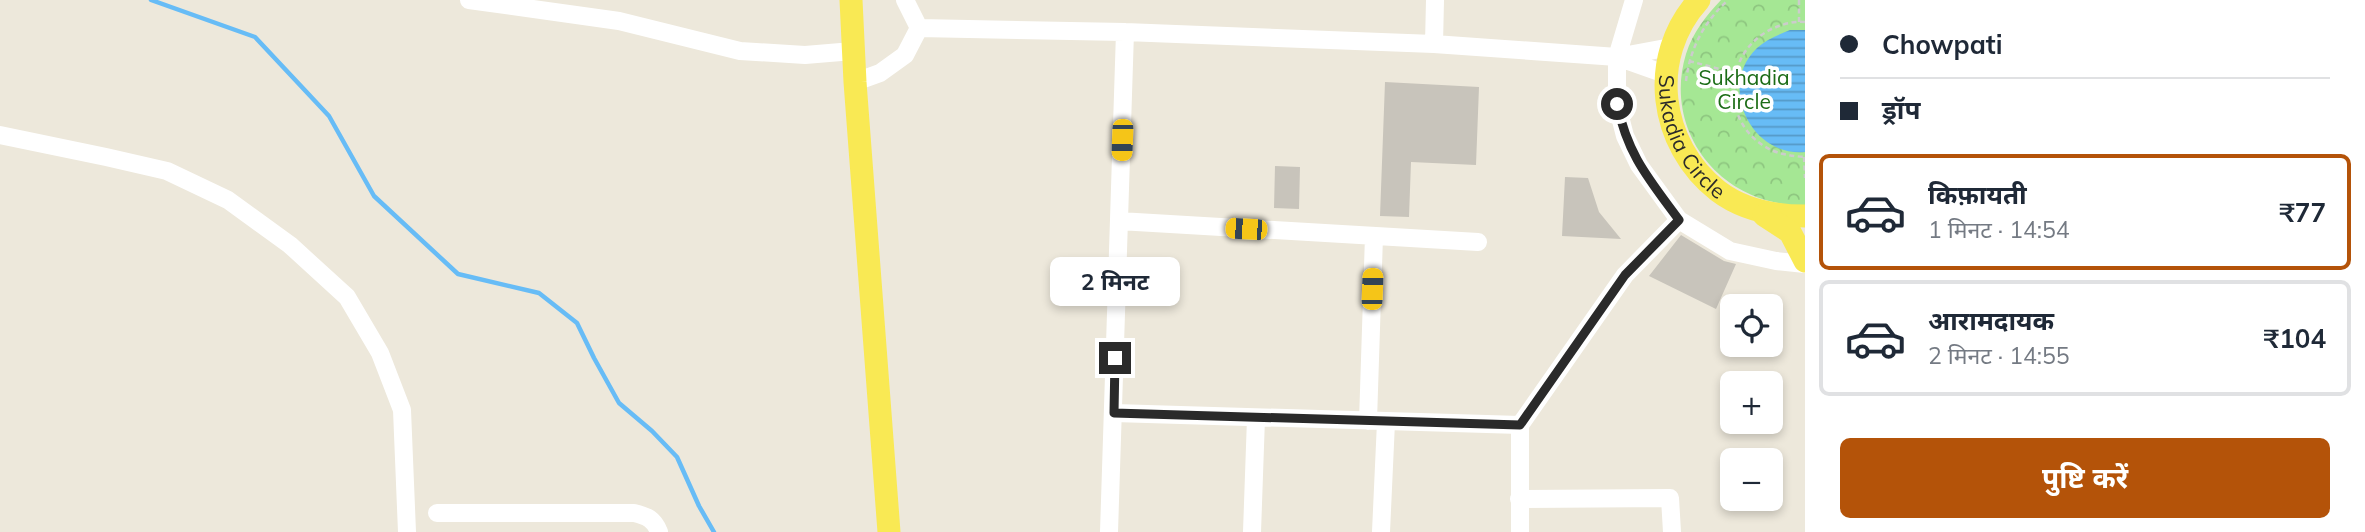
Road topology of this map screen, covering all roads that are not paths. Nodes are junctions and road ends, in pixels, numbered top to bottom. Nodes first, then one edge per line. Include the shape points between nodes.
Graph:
1 (469, 0) edge
2 (851, 0) edge
3 (905, 0) edge
4 (1435, 0) edge
5 (1634, 0) edge
6 (1699, 0) edge
7 (919, 28) junction
8 (1125, 32) junction
9 (1434, 44) junction
10 (853, 51) junction
11 (1680, 54) junction
12 (1617, 57) junction
13 (1665, 74) junction
14 (855, 82) junction
15 (0, 135) edge
16 (1756, 210) junction
17 (1805, 216) edge
18 (1679, 220) junction
19 (1119, 221) junction
20 (1374, 236) junction
21 (1478, 242) dead end
22 (1805, 262) edge
23 (1114, 413) junction
24 (1256, 418) junction
25 (1377, 422) junction
26 (1520, 425) junction
27 (1519, 499) junction
28 (437, 513) dead end
29 (407, 532) edge
30 (659, 532) edge
31 (889, 532) edge
32 (1109, 532) edge
33 (1252, 532) edge
34 (1381, 532) edge
35 (1520, 532) edge
36 (1672, 532) edge

1 - 10 street via 619,21 740,51 805,55
2 - 10 main road
3 - 7 street
4 - 9 street
5 - 12 street
6 - 11 main road, Sukadia Circle via 1680,27
7 - 8 street
7 - 14 street via 905,55 880,73
8 - 9 street
8 - 19 street
9 - 12 street
10 - 14 main road
11 - 12 street
11 - 13 main road, Sukadia Circle
12 - 13 street
12 - 18 street via 1617,104 1625,136 1639,165
13 - 16 main road, Sukadia Circle via 1666,103 1675,136 1693,166 1718,190
14 - 31 main road
15 - 29 street via 167,171 228,200 290,245 347,297 380,353 402,410
16 - 17 main road, Sukadia Circle
16 - 22 main road via 1790,232
18 - 22 street via 1748,257
18 - 26 street via 1625,275
19 - 20 street
19 - 23 street
20 - 21 street
20 - 25 street
23 - 24 street
23 - 32 street
24 - 25 street
24 - 33 street
25 - 26 street
25 - 34 street
26 - 27 street
27 - 35 street
27 - 36 street via 1670,498
28 - 30 street via 634,513 647,516

